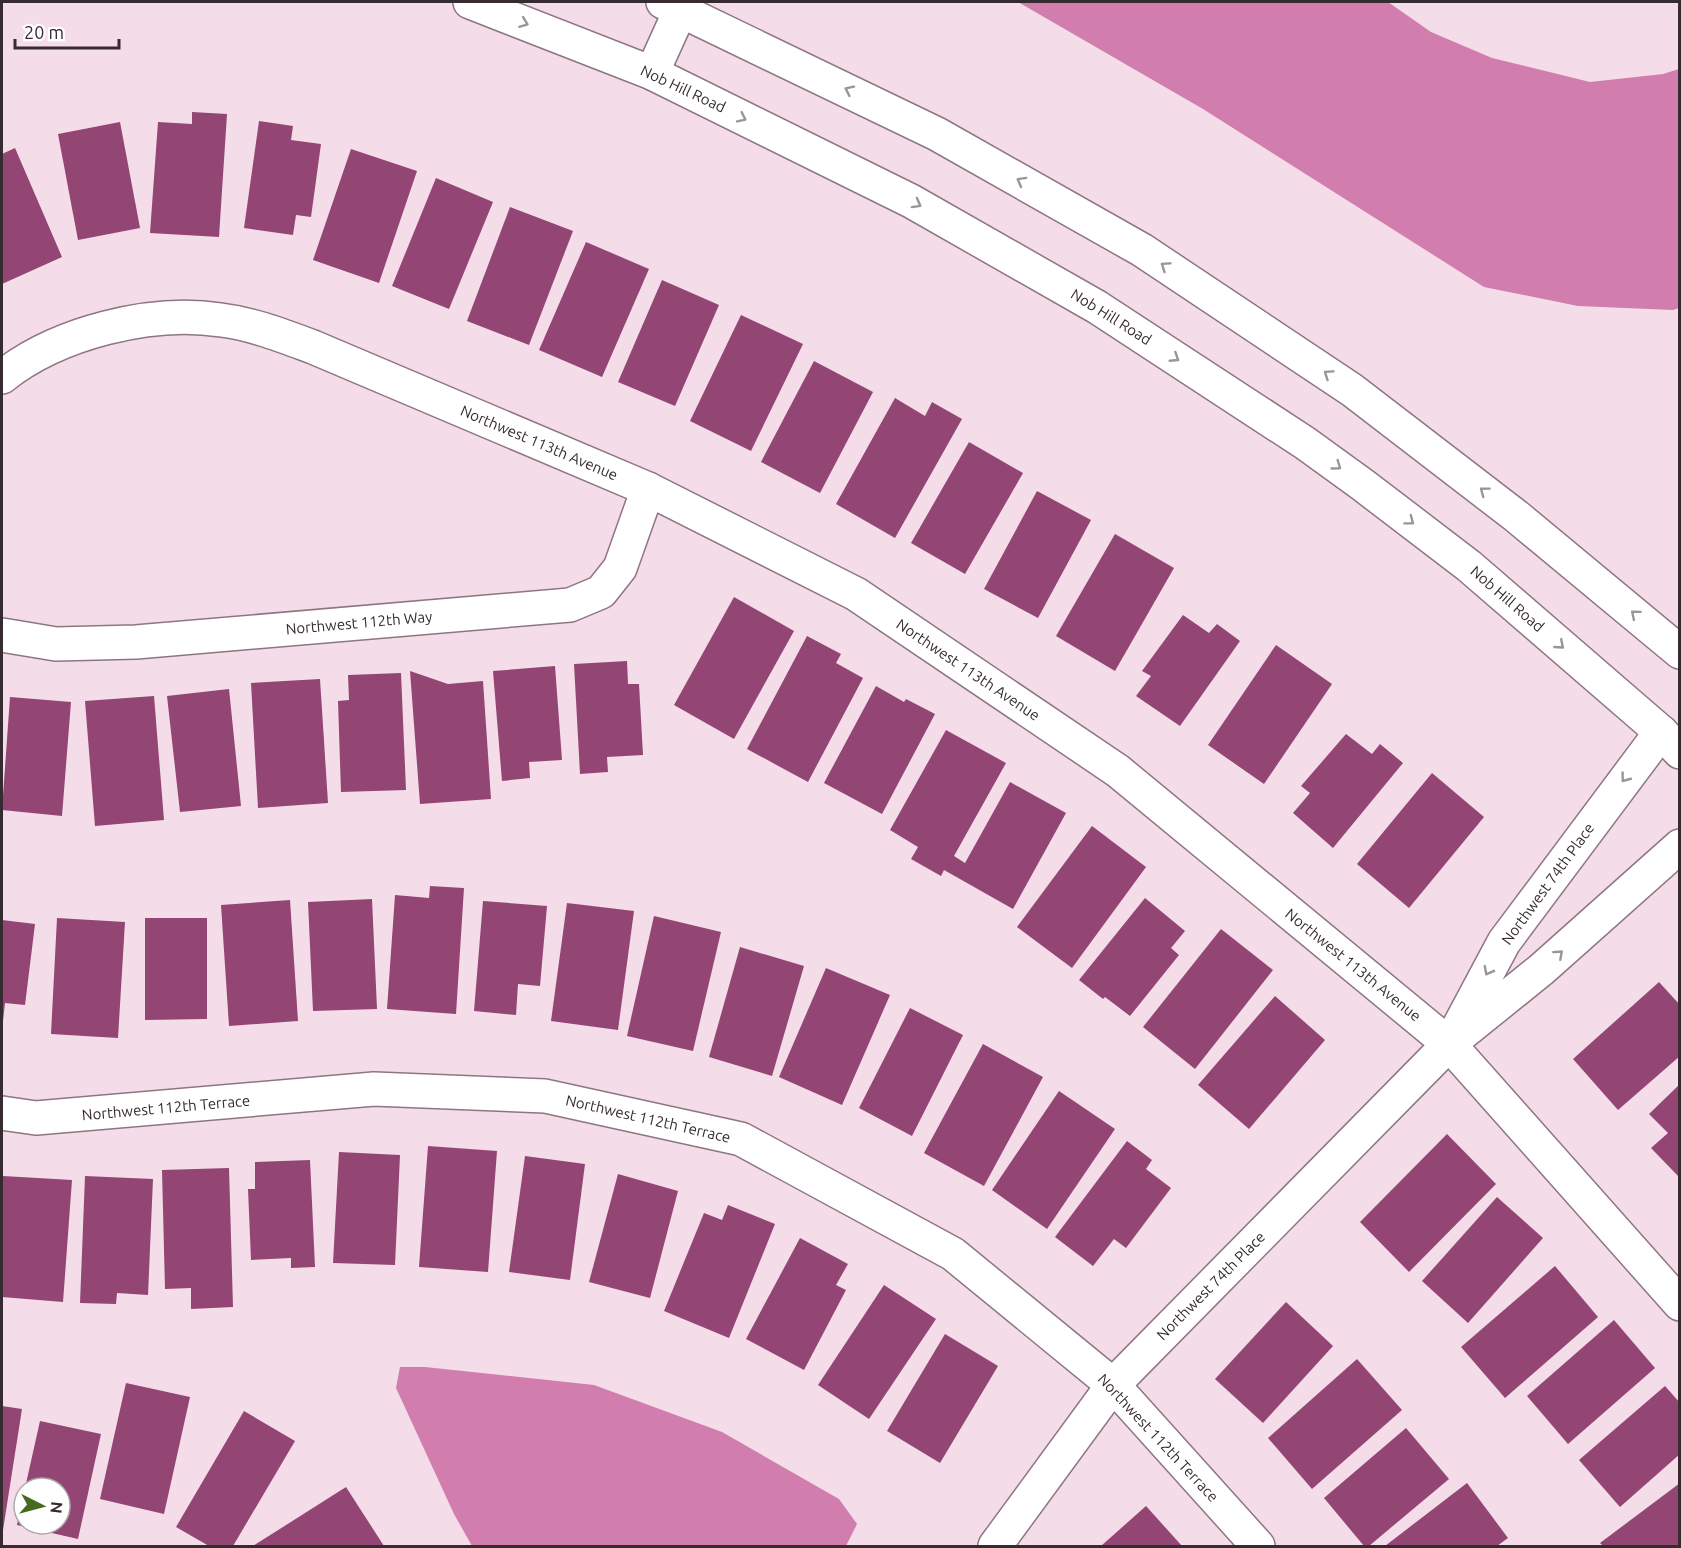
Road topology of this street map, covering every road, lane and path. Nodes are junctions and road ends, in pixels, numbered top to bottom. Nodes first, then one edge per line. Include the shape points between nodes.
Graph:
1 (470, 2) edge
2 (672, 5) edge
3 (652, 73) junction
4 (2, 377) edge
5 (648, 489) junction
6 (2, 635) edge
7 (1680, 652) edge
8 (1673, 731) edge
9 (1680, 846) edge
10 (1449, 1044) junction
11 (2, 1113) edge
12 (1680, 1304) edge
13 (1113, 1385) junction
14 (995, 1546) edge
15 (1258, 1546) edge

1 -> 3 street, Nob Hill Road
2 - 3 street
7 -> 2 street via 1516,516 1352,390 1142,250 937,134
3 -> 8 street, Nob Hill Road via 911,201 1127,326 1305,443 1390,505
4 - 5 street, Northwest 113th Avenue via 51,348 93,331 186,316 222,320 263,329 313,347
5 - 6 street, Northwest 112th Way via 620,568 601,592 570,605 115,644 56,644
5 - 10 street, Northwest 113th Avenue via 856,594 1118,771
8 -> 10 street, Northwest 74th Place via 1504,942
10 -> 9 street, Northwest 74th Place via 1542,969
10 - 12 street, Northwest 113th Avenue
10 - 13 street, Northwest 74th Place
11 - 13 street, Northwest 112th Terrace via 36,1118 374,1089 545,1096 741,1139 953,1254
13 - 14 street, Northwest 74th Place
13 - 15 street, Northwest 112th Terrace

